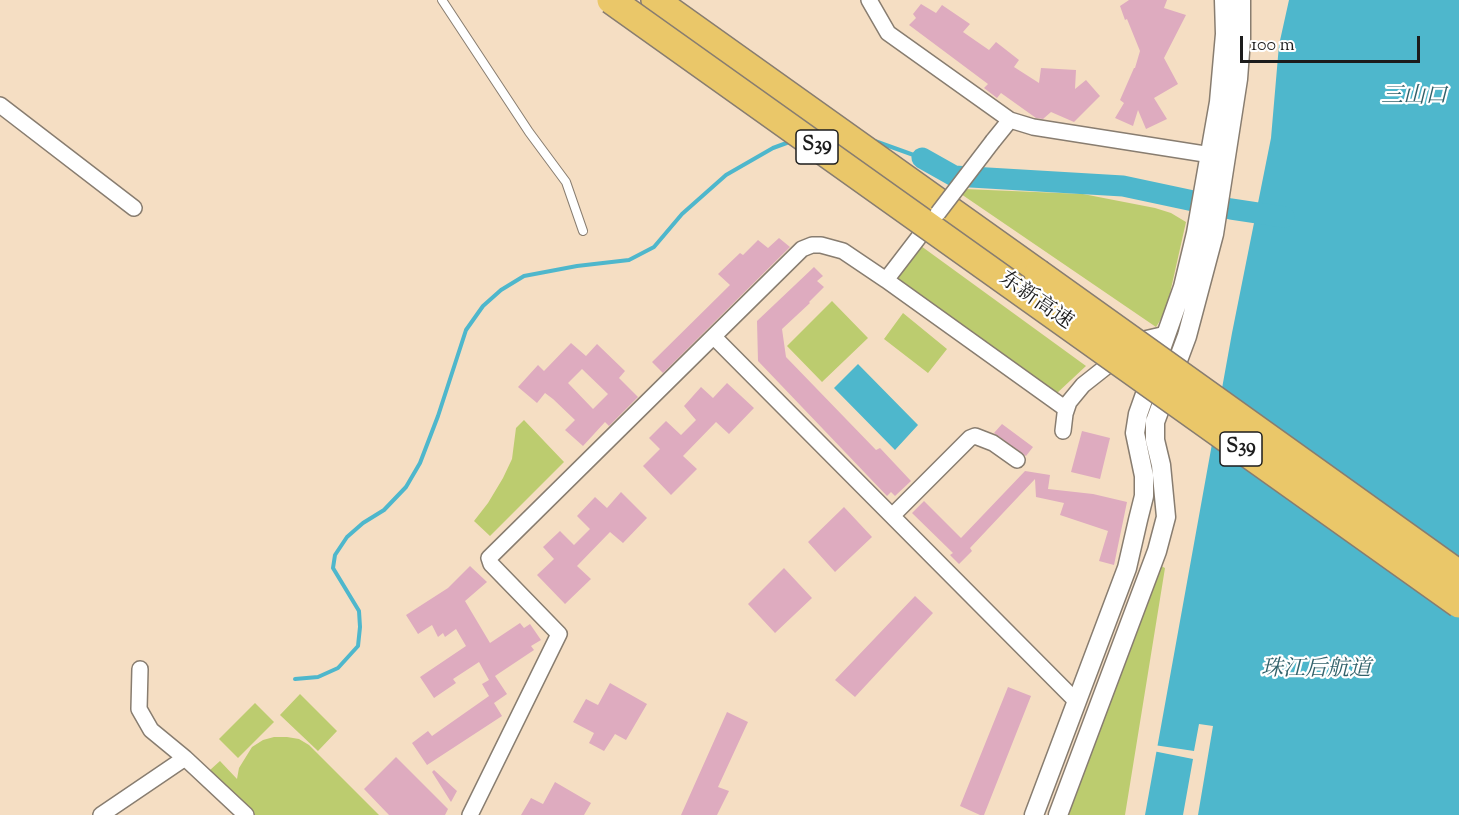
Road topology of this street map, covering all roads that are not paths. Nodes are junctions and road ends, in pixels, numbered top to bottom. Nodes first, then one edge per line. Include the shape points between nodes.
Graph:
1 (442, 0) edge
2 (611, 0) edge
3 (655, 0) edge
4 (869, 0) edge
5 (1224, 0) edge
6 (1241, 0) edge
7 (0, 105) edge
8 (1010, 120) junction
9 (1211, 155) junction
10 (1213, 192) junction
11 (134, 208) dead end
12 (583, 231) dead end
13 (1205, 233) junction
14 (886, 280) junction
15 (1166, 334) junction
16 (714, 337) junction
17 (1066, 409) junction
18 (1063, 431) dead end
19 (1017, 459) dead end
20 (892, 516) junction
21 (1459, 574) edge
22 (1459, 604) edge
23 (140, 669) dead end
24 (1077, 702) junction
25 (185, 758) junction
26 (101, 815) edge
27 (246, 815) edge
28 (470, 815) edge
29 (1034, 815) edge
30 (1058, 815) edge

1 - 12 lane via 566,182
2 - 22 highway, 东新高速 / S39, bridge
3 - 21 highway, 东新高速 / S39, bridge
4 - 8 street via 888,33
5 - 9 street via 1225,34
6 - 10 street via 1238,79
7 - 11 street
8 - 9 street
8 - 14 street, bridge
9 - 10 street
10 - 13 street
13 - 15 street
13 - 30 street via 1187,336 1155,422 1166,517
14 - 16 street via 843,252 812,244 802,249
14 - 17 street
15 - 17 street via 1140,340 1126,350 1083,385
15 - 24 street via 1135,433 1144,496 1129,558
16 - 20 street
16 - 28 street via 489,558 559,634
17 - 18 street
19 - 20 street via 993,443 975,436 970,438
20 - 24 street
23 - 25 street via 139,709 151,730
24 - 29 street
25 - 26 street
25 - 27 street

